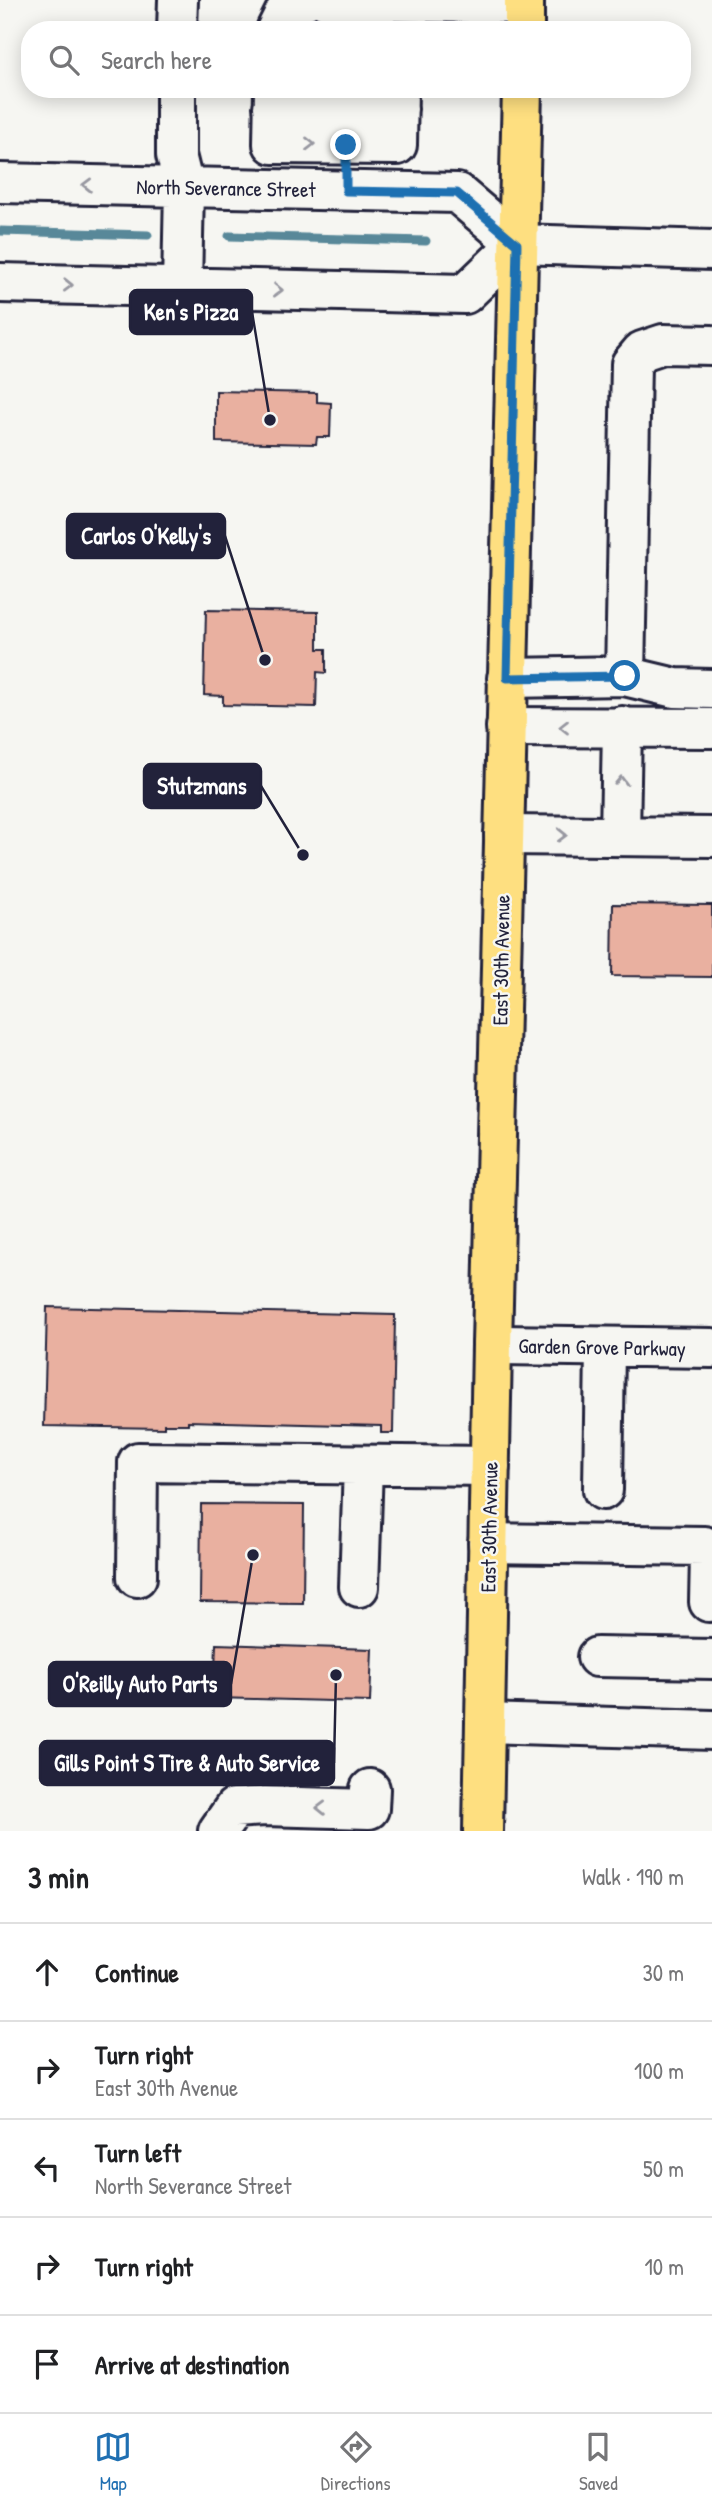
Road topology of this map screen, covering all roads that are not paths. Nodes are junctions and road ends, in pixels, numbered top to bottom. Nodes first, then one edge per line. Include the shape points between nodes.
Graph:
1 (178, 0) edge
2 (202, 0) edge
3 (305, 0) edge
4 (327, 0) edge
5 (524, 11) edge
6 (400, 16) edge
7 (177, 21) edge
8 (201, 21) edge
9 (280, 21) edge
10 (176, 98) edge
11 (201, 98) edge
12 (273, 98) edge
13 (522, 98) edge
14 (398, 99) edge
15 (346, 145) junction
16 (0, 183) edge
17 (184, 187) junction
18 (346, 191) junction
19 (517, 244) junction
20 (712, 250) edge
21 (0, 283) edge
22 (182, 288) junction
23 (712, 345) edge
24 (625, 676) junction
25 (507, 678) junction
26 (712, 689) edge
27 (622, 726) junction
28 (506, 727) junction
29 (712, 728) edge
30 (504, 835) junction
31 (620, 836) junction
32 (712, 837) edge
33 (492, 1345) junction
34 (605, 1347) junction
35 (712, 1348) edge
36 (363, 1465) junction
37 (490, 1466) junction
38 (603, 1490) dead end
39 (488, 1544) junction
40 (137, 1577) dead end
41 (359, 1587) dead end
42 (709, 1602) dead end
43 (597, 1657) dead end
44 (712, 1659) edge
45 (485, 1723) junction
46 (712, 1730) edge
47 (370, 1789) dead end
48 (218, 1831) edge
49 (484, 1831) edge

1 - 7 street
2 - 8 street
3 - 9 street via 289,4
4 - 6 street
5 - 6 street
10 - 17 street via 176,155
11 - 17 street via 200,155
12 - 14 street
12 -> 15 street via 273,144
13 - 19 main road, East 30th Avenue
14 - 15 street via 397,145
15 - 18 street
17 -> 16 street, North Severance Street
17 - 18 street, North Severance Street
17 - 22 street
18 - 19 street, North Severance Street via 457,193
19 - 20 street
22 -> 19 street via 465,294
19 - 25 main road, East 30th Avenue
21 -> 22 street
23 - 24 street via 663,344 642,351 631,364
24 - 25 street
24 - 26 street via 674,688
25 - 28 main road, East 30th Avenue
27 -> 28 street
27 - 29 street
31 -> 27 street
28 - 30 main road, East 30th Avenue
30 -> 31 street
30 - 33 main road, East 30th Avenue
31 - 32 street
33 - 34 street, Garden Grove Parkway
33 - 37 main road, East 30th Avenue
34 - 35 street, Garden Grove Parkway
34 - 38 street
36 - 37 street
36 - 40 street via 138,1462
36 - 41 street
37 - 39 main road, East 30th Avenue
39 - 42 street via 704,1546 710,1556
39 - 45 main road, East 30th Avenue
43 - 44 street
45 - 46 street
45 - 49 main road, East 30th Avenue
47 -> 48 street via 369,1809 234,1808

